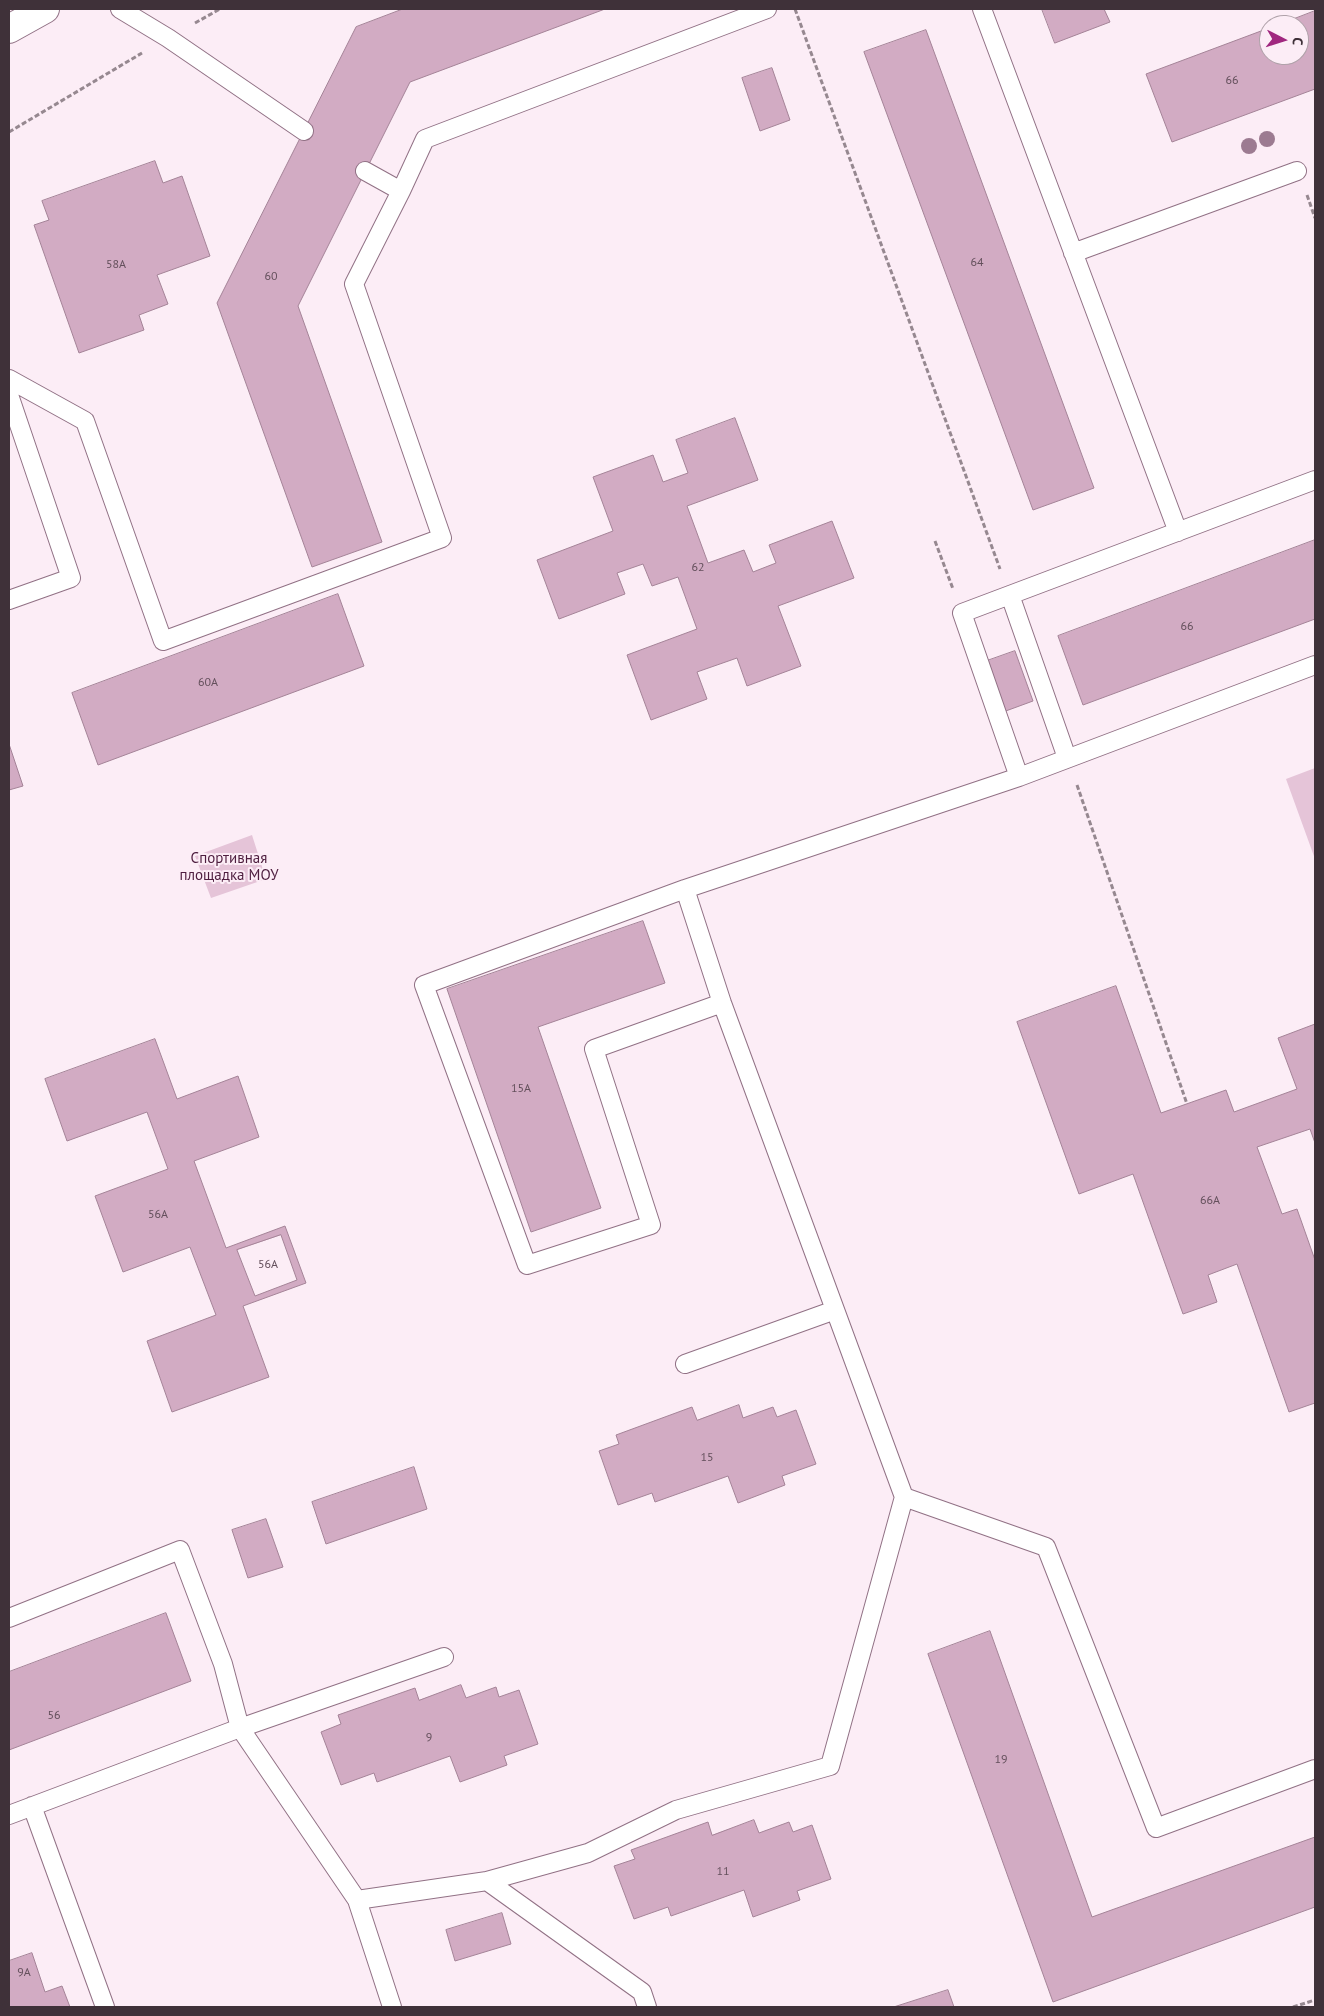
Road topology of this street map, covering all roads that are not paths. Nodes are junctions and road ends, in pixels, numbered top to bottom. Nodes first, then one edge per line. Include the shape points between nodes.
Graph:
1 (45, 9) edge
2 (120, 9) edge
3 (767, 9) edge
4 (982, 9) edge
5 (9, 29) edge
6 (304, 131) dead end
7 (365, 171) dead end
8 (1298, 171) dead end
9 (400, 192) junction
10 (1073, 253) junction
11 (9, 379) edge
12 (9, 395) edge
13 (1315, 480) edge
14 (1178, 532) junction
15 (1010, 595) junction
16 (9, 600) edge
17 (1315, 665) edge
18 (1067, 758) junction
19 (1019, 777) junction
20 (686, 889) junction
21 (722, 1003) junction
22 (835, 1310) junction
23 (685, 1364) dead end
24 (904, 1497) junction
25 (9, 1618) edge
26 (444, 1657) dead end
27 (240, 1728) junction
28 (1315, 1769) edge
29 (32, 1806) junction
30 (9, 1815) edge
31 (487, 1881) junction
32 (357, 1900) junction
33 (104, 2007) edge
34 (392, 2007) edge
35 (648, 2007) edge

1 - 5 main road
2 - 6 lane
3 - 9 lane via 426,139
4 - 10 lane
7 - 9 lane
8 - 10 lane
9 - 11 lane via 354,284 442,538 163,640 85,422
10 - 14 lane
12 - 16 lane via 71,578
13 - 14 lane
14 - 15 lane
15 - 18 lane
15 - 19 lane via 962,613
17 - 18 lane
18 - 19 lane
19 - 20 lane
20 - 21 lane
20 - 21 lane via 424,985 526,1265 651,1225 594,1049
21 - 22 lane
22 - 23 lane
22 - 24 lane
24 - 28 lane via 1046,1547 1156,1828
24 - 31 lane via 830,1766 676,1810 588,1853
25 - 27 lane via 180,1550 223,1664
26 - 27 lane
27 - 29 lane
27 - 32 lane
29 - 30 lane
29 - 33 lane
31 - 32 lane
31 - 35 lane via 642,1992
32 - 34 lane

